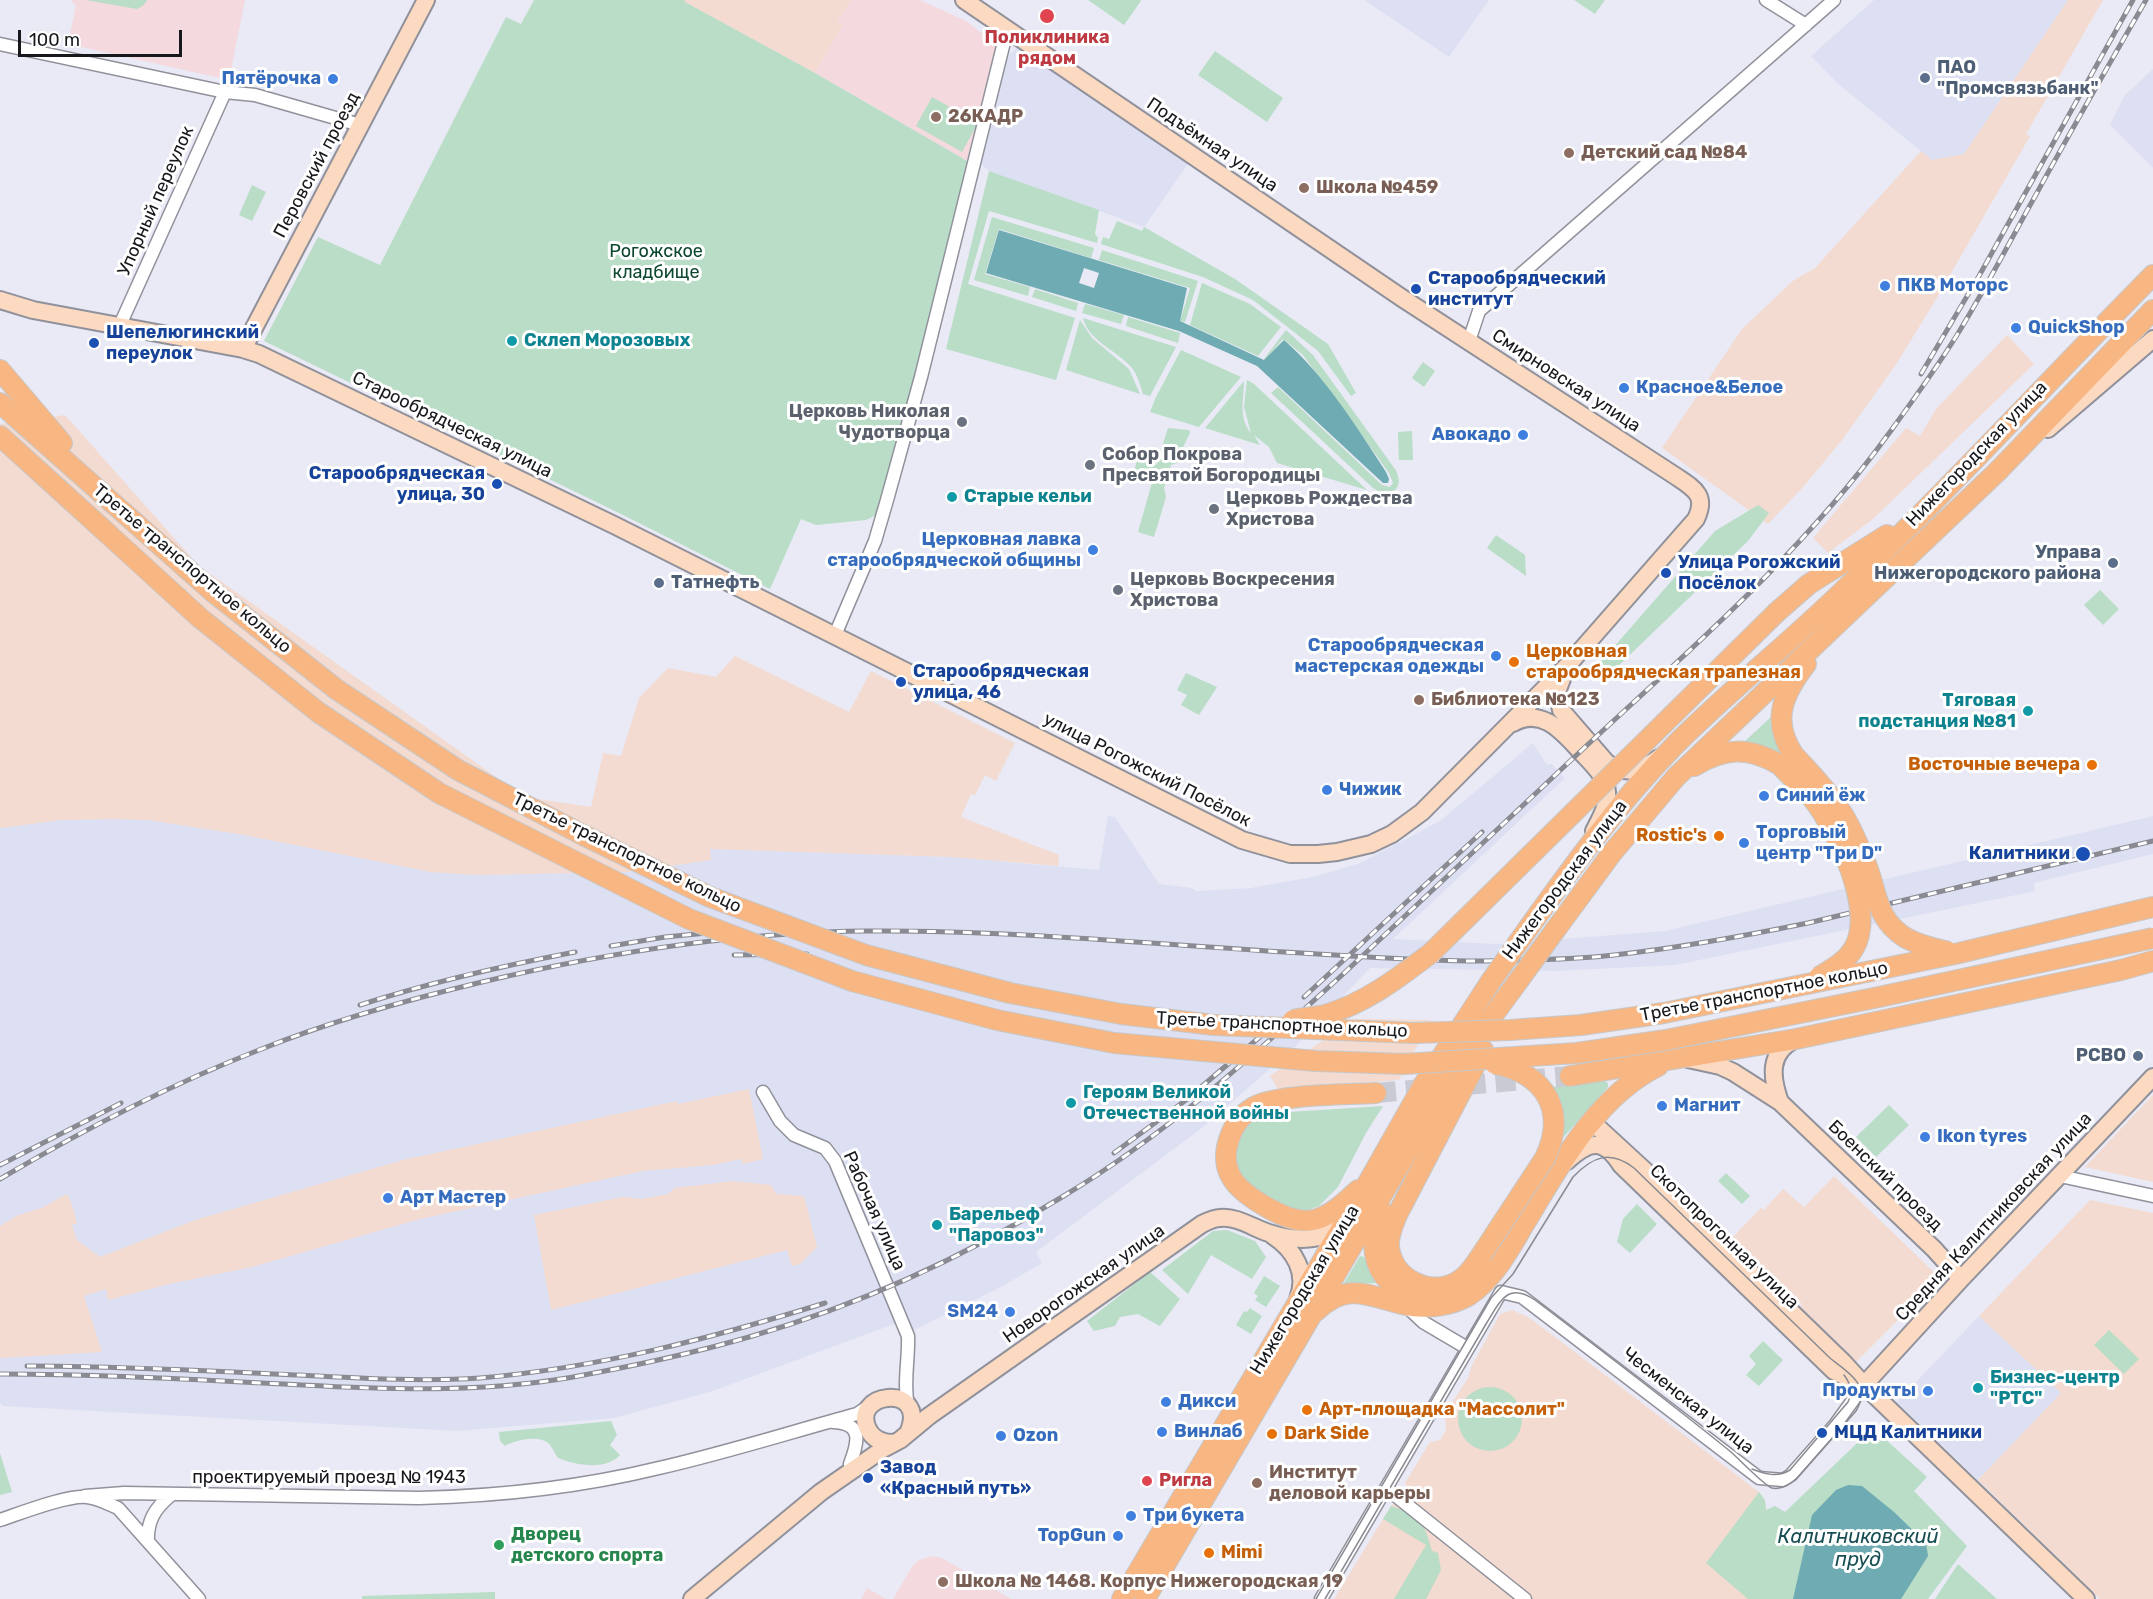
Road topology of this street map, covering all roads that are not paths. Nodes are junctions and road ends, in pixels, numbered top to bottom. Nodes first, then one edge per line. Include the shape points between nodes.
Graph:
1 (426, 0) edge
2 (964, 0) edge
3 (1766, 0) edge
4 (1834, 0) edge
5 (1806, 25) junction
6 (1007, 30) junction
7 (0, 44) edge
8 (225, 92) junction
9 (360, 125) junction
10 (2153, 275) edge
11 (0, 300) edge
12 (33, 310) junction
13 (2153, 310) edge
14 (0, 311) edge
15 (120, 326) junction
16 (2153, 339) edge
17 (1469, 340) junction
18 (243, 349) junction
19 (0, 370) edge
20 (0, 403) edge
21 (0, 436) edge
22 (0, 453) edge
23 (1997, 472) junction
24 (1700, 496) joint
25 (1934, 499) junction
26 (126, 514) junction
27 (107, 533) junction
28 (1834, 629) junction
29 (835, 635) junction
30 (1568, 665) junction
31 (1510, 724) junction
32 (1674, 747) junction
33 (1786, 759) junction
34 (1677, 777) junction
35 (1582, 853) junction
36 (2153, 907) edge
37 (2153, 938) edge
38 (1955, 954) junction
39 (2153, 961) edge
40 (1519, 980) junction
41 (1804, 985) junction
42 (1214, 1025) junction
43 (1796, 1039) junction
44 (1676, 1059) junction
45 (1475, 1060) junction
46 (1570, 1076) tunnel mouth
47 (2153, 1077) edge
48 (763, 1092) dead end
49 (1376, 1094) tunnel mouth
50 (1780, 1102) junction
51 (1592, 1122) junction
52 (1380, 1162) junction
53 (1399, 1167) junction
54 (1557, 1170) junction
55 (2060, 1176) junction
56 (2153, 1196) edge
57 (1353, 1209) junction
58 (1269, 1233) junction
59 (1961, 1279) junction
60 (1298, 1301) junction
61 (1404, 1304) junction
62 (1444, 1304) junction
63 (1307, 1320) junction
64 (1467, 1348) junction
65 (906, 1371) junction
66 (1864, 1385) junction
67 (879, 1400) junction
68 (909, 1409) junction
69 (851, 1416) junction
70 (929, 1416) junction
71 (826, 1422) junction
72 (869, 1430) junction
73 (909, 1431) junction
74 (894, 1443) junction
75 (850, 1464) junction
76 (835, 1482) junction
77 (1386, 1488) junction
78 (171, 1495) junction
79 (85, 1496) junction
80 (0, 1520) edge
81 (148, 1541) junction
82 (199, 1599) edge
83 (692, 1599) edge
84 (1122, 1599) edge
85 (1145, 1599) edge
86 (1321, 1599) edge
87 (1525, 1599) edge
88 (2086, 1599) edge

1 - 9 street, Перовский проезд
2 - 6 street, Подъёмная улица
3 - 5 street
4 - 5 street, Смирновская улица
5 - 17 street, Смирновская улица via 1479,311
6 - 17 street, Подъёмная улица
6 - 29 street via 887,500 875,541
7 - 8 street
8 - 9 street via 255,95
8 - 15 street, Упорный переулок
9 - 18 street, Перовский проезд
10 - 25 main road, Нижегородская улица
11 - 12 street, Старообрядческая улица
12 - 14 street, Старообрядческая улица
12 - 15 street, Старообрядческая улица
13 - 23 main road, Нижегородская улица
15 - 18 street, Старообрядческая улица
16 - 23 street
17 - 24 street, Смирновская улица
18 - 29 street, Старообрядческая улица
19 - 26 main road
20 - 26 main road, Третье транспортное кольцо
21 - 27 main road, Третье транспортное кольцо
22 - 27 main road
23 - 28 main road, Нижегородская улица
24 - 30 street, улица Рогожский Посёлок via 1702,507 1696,519
25 - 32 main road, Нижегородская улица via 1846,588
25 - 42 main road, bridge via 1880,540 1809,584 1777,612 1431,953 1392,983 1325,1015 1280,1023
26 - 42 main road, Третье транспортное кольцо, bridge via 213,592 336,689 458,770 710,897 866,955 1010,993 1121,1014
27 - 45 main road, Третье транспортное кольцо, bridge via 200,618 318,712 429,787 688,919 852,981 997,1020 1114,1043 1316,1061 1404,1064
28 - 33 main road via 1785,698 1781,726
28 - 34 main road, Нижегородская улица
29 - 31 street, улица Рогожский Посёлок via 1242,840 1290,854 1337,852 1392,834 1422,812
30 - 31 street, улица Рогожский Посёлок
30 - 32 street via 1557,688 1561,710 1614,768 1643,768
31 - 35 street via 1524,717 1549,723 1560,729 1598,771 1607,790 1606,800
32 - 35 main road, Нижегородская улица
33 - 34 main road via 1735,750 1707,759
33 - 38 main road, bridge via 1824,788 1845,818 1867,865 1878,906 1889,924 1906,937
33 - 41 main road, bridge via 1832,827 1851,873 1860,909 1861,928 1854,948 1840,965
34 - 40 main road, Нижегородская улица, bridge via 1612,853
35 - 52 main road, Нижегородская улица, bridge via 1491,981 1424,1084
36 - 38 main road, Третье транспортное кольцо
37 - 45 main road, Третье транспортное кольцо, bridge via 1666,1040 1576,1053
38 - 41 main road, Третье транспортное кольцо, bridge
39 - 43 main road
40 - 45 main road, bridge via 1397,1215 1390,1232 1392,1259 1415,1284 1442,1287 1469,1274 1552,1144 1555,1129 1551,1102 1544,1091 1520,1071
40 - 53 main road, Нижегородская улица via 1440,1096
41 - 42 main road, Третье транспортное кольцо, bridge via 1664,1013 1510,1030 1414,1033
43 - 44 main road
43 - 50 street via 1784,1044 1775,1060 1773,1072
44 - 46 main road
44 - 50 street, Боенский проезд via 1720,1066
44 - 51 main road via 1642,1074 1621,1090
47 - 55 street, Средняя Калитниковская улица
48 - 65 street, Рабочая улица via 780,1121 794,1135 825,1149 836,1161 908,1336
49 - 52 main road via 1280,1100 1258,1106 1243,1114 1234,1127 1226,1156 1239,1190 1279,1214 1310,1221 1340,1206
50 - 59 street, Боенский проезд
51 - 54 main road
51 - 66 street, Скотопрогонная улица
52 - 57 main road, Нижегородская улица
53 - 62 main road via 1377,1222 1375,1256 1385,1279 1394,1287 1424,1301
53 - 63 main road, Нижегородская улица
54 - 62 main road via 1497,1266 1468,1295
54 - 66 street, Скотопрогонная улица via 1588,1145 1608,1149 1834,1371
55 - 56 street
55 - 59 street, Средняя Калитниковская улица
57 - 58 street via 1339,1226 1318,1238
57 - 60 main road, Нижегородская улица
58 - 60 street via 1287,1246 1300,1268 1302,1289
58 - 70 street, Новорогожская улица via 1230,1218 1202,1224
59 - 66 street, Средняя Калитниковская улица
60 - 84 main road, Нижегородская улица
61 - 62 main road
61 - 63 main road via 1349,1293 1320,1307
61 - 64 street via 1423,1322
63 - 85 main road, Нижегородская улица
64 - 66 street, Чесменская улица via 1501,1292 1522,1297 1765,1479 1783,1480 1791,1475
64 - 77 street
65 - 67 street, проектируемый проезд № 1943 via 893,1391
65 - 68 street, Рабочая улица
66 - 88 street, Скотопрогонная улица
67 - 68 street via 897,1398
67 - 69 street, проектируемый проезд № 1943
67 - 72 street via 866,1414
68 - 70 street via 916,1416
68 - 73 street
69 - 71 street, проектируемый проезд № 1943
69 - 72 street via 862,1420
70 - 73 street, Новорогожская улица
71 - 75 street via 847,1425 856,1433
71 - 78 street, проектируемый проезд № 1943 via 658,1469 551,1488 419,1498
72 - 74 street via 881,1441
72 - 75 street via 861,1454
73 - 74 street, Новорогожская улица
74 - 76 street, Новорогожская улица
75 - 76 street
76 - 83 street, Новорогожская улица
77 - 86 street
77 - 87 street
78 - 79 street, проектируемый проезд № 1943
78 - 81 street via 148,1525
79 - 80 street, проектируемый проезд № 1943
79 - 81 street via 117,1508
81 - 82 street

